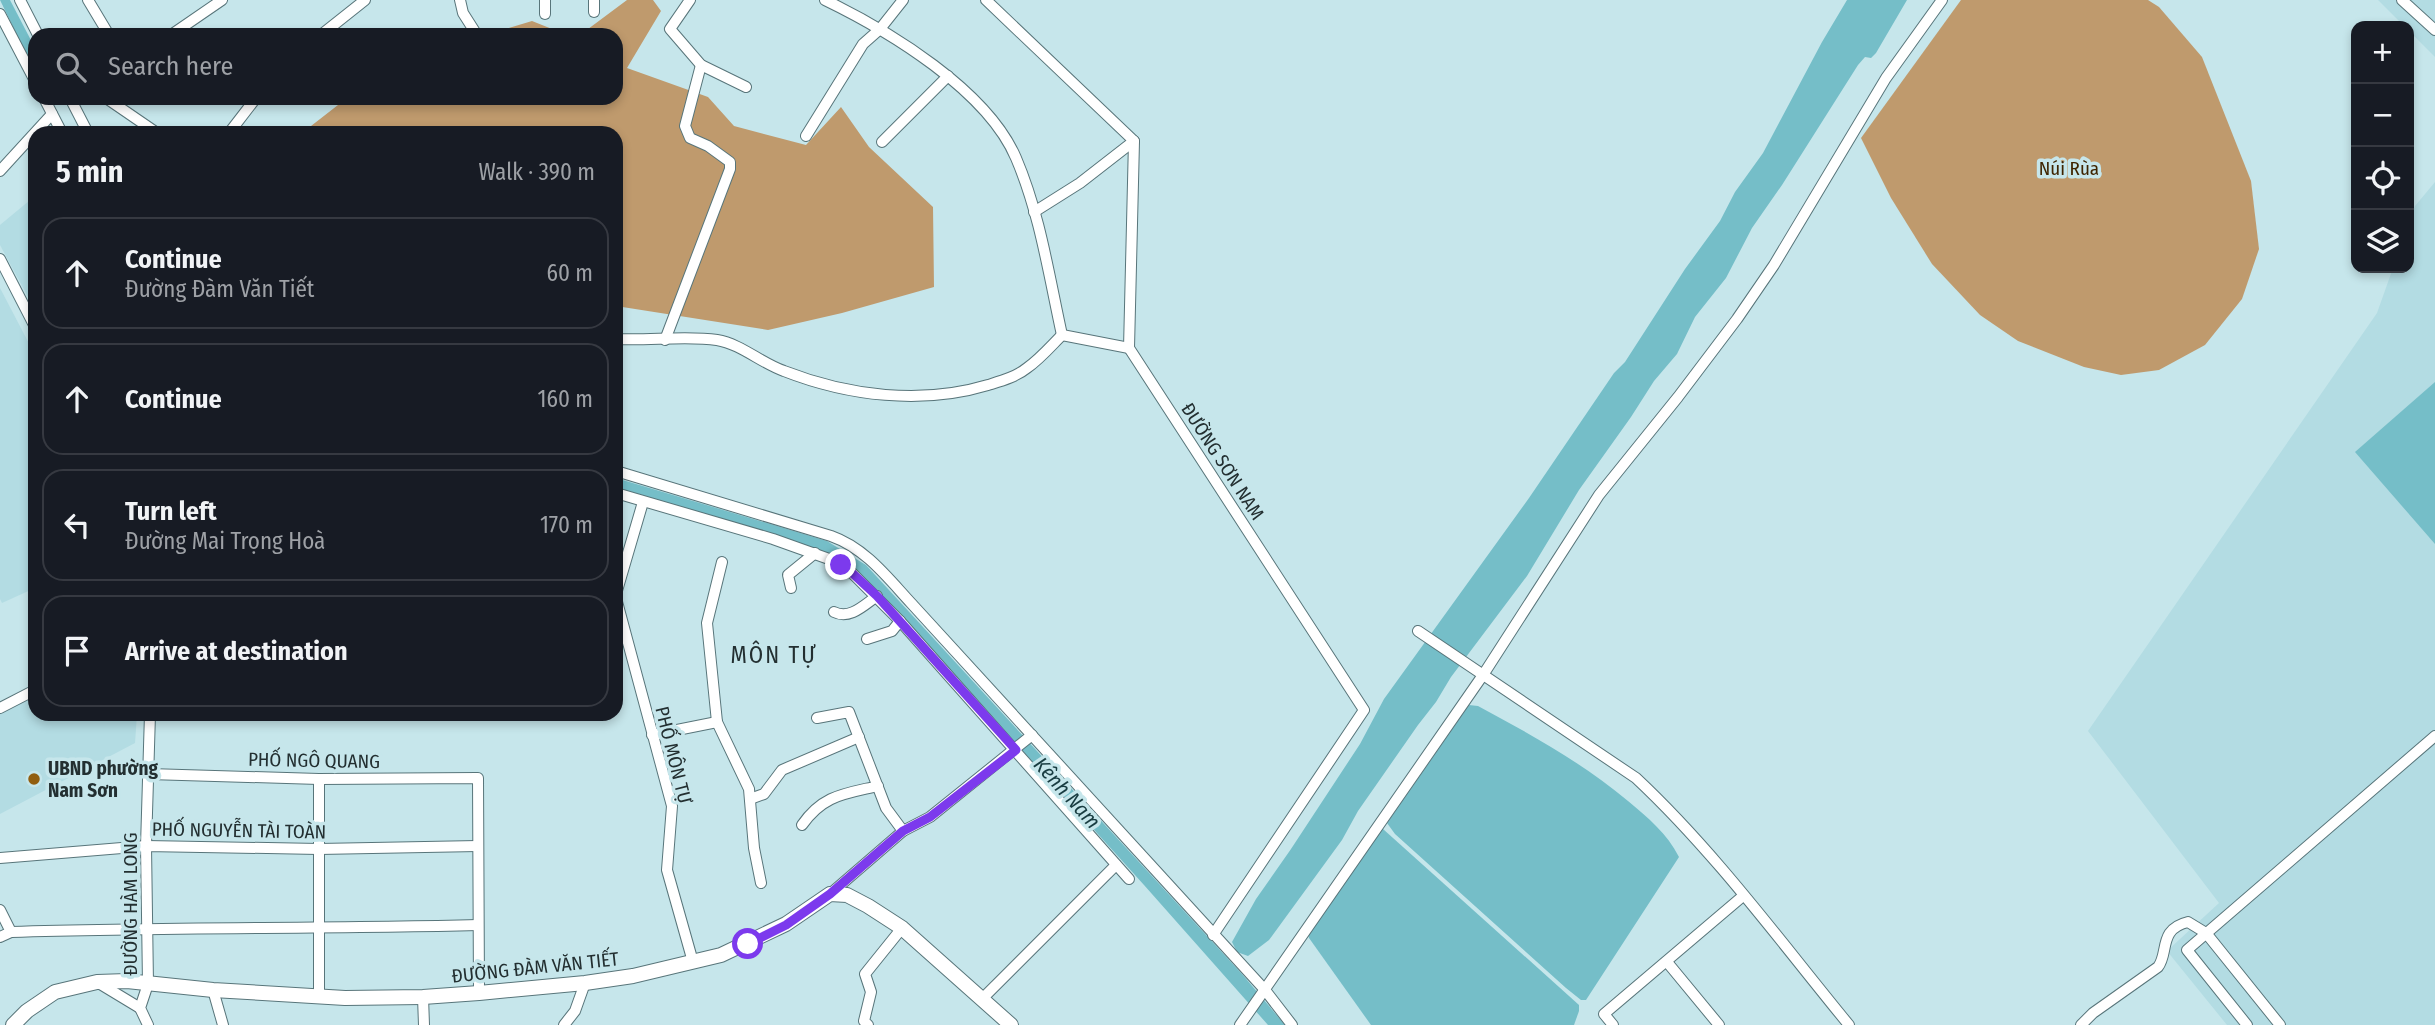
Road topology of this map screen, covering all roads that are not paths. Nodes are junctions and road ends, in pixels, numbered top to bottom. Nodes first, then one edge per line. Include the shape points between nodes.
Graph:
1 (20, 0) edge
2 (88, 0) edge
3 (222, 0) edge
4 (365, 0) edge
5 (460, 0) edge
6 (545, 0) edge
7 (690, 0) edge
8 (825, 0) edge
9 (903, 0) edge
10 (986, 0) edge
11 (1942, 0) edge
12 (2402, 0) edge
13 (0, 14) edge
14 (545, 14) dead end
15 (34, 28) edge
16 (105, 28) edge
17 (181, 28) edge
18 (330, 28) edge
19 (473, 28) edge
20 (880, 29) junction
21 (2435, 30) edge
22 (701, 65) junction
23 (28, 68) edge
24 (948, 76) junction
25 (747, 87) dead end
26 (48, 105) edge
27 (74, 105) edge
28 (116, 105) edge
29 (251, 105) edge
30 (52, 114) junction
31 (41, 126) edge
32 (58, 126) edge
33 (84, 126) edge
34 (147, 126) edge
35 (234, 126) edge
36 (806, 136) dead end
37 (28, 140) edge
38 (1134, 141) junction
39 (882, 142) dead end
40 (0, 171) edge
41 (1034, 212) junction
42 (0, 259) edge
43 (28, 313) edge
44 (1062, 335) junction
45 (623, 339) edge
46 (665, 340) junction
47 (1129, 348) junction
48 (623, 473) edge
49 (623, 496) edge
50 (643, 502) junction
51 (815, 554) junction
52 (722, 562) dead end
53 (623, 572) edge
54 (790, 588) dead end
55 (877, 596) junction
56 (834, 612) dead end
57 (900, 621) junction
58 (623, 623) edge
59 (1418, 631) dead end
60 (867, 639) dead end
61 (1480, 673) junction
62 (28, 694) edge
63 (0, 708) edge
64 (817, 718) dead end
65 (150, 721) edge
66 (717, 722) junction
67 (652, 735) junction
68 (1032, 735) junction
69 (2435, 736) edge
70 (859, 737) junction
71 (1016, 750) junction
72 (149, 774) junction
73 (319, 779) junction
74 (878, 786) junction
75 (750, 799) junction
76 (802, 825) dead end
77 (903, 831) junction
78 (146, 846) junction
79 (478, 846) junction
80 (319, 849) junction
81 (0, 858) edge
82 (1116, 865) junction
83 (1129, 879) dead end
84 (761, 883) dead end
85 (830, 894) junction
86 (1743, 896) junction
87 (0, 910) edge
88 (478, 925) junction
89 (148, 928) junction
90 (902, 928) junction
91 (319, 929) junction
92 (11, 932) junction
93 (2206, 933) junction
94 (1213, 935) junction
95 (0, 937) edge
96 (693, 962) junction
97 (1667, 962) junction
98 (97, 982) junction
99 (585, 983) junction
100 (148, 984) junction
101 (213, 990) junction
102 (1265, 990) junction
103 (479, 993) junction
104 (319, 996) junction
105 (424, 997) junction
106 (983, 998) junction
107 (141, 1009) junction
108 (13, 1025) edge
109 (148, 1025) edge
110 (223, 1025) edge
111 (424, 1025) edge
112 (564, 1025) edge
113 (867, 1025) edge
114 (1011, 1025) edge
115 (1240, 1025) edge
116 (1292, 1025) edge
117 (1613, 1025) edge
118 (1719, 1025) edge
119 (1849, 1025) edge
120 (2081, 1025) edge
121 (2247, 1025) edge
122 (2280, 1025) edge

1 - 15 street
2 - 16 street
3 - 17 street
4 - 18 street
5 - 19 street
6 - 14 street
7 - 22 street via 670,29
8 - 20 street
9 - 20 street
10 - 38 street
11 - 61 street via 1886,78 1774,265 1599,495
12 - 21 street
13 - 23 street
20 - 24 street
20 - 36 street via 863,44
22 - 25 street
22 - 46 street via 686,133 724,157 730,169
24 - 39 street
24 - 41 street via 980,107 1016,157
26 - 30 street
27 - 33 street
28 - 34 street
29 - 35 street
30 - 31 street
30 - 32 street
37 - 40 street
38 - 41 street
38 - 47 street
41 - 44 street
42 - 43 street
44 - 46 street via 1027,369 1004,380 933,396 845,389 787,372 726,342
44 - 47 street
45 - 46 street
47 - 94 street, ĐƯỜNG SƠN NAM via 1364,710
48 - 68 street via 848,543 884,574
49 - 50 street
50 - 51 street
50 - 53 street, PHỐ MÔN TỰ
51 - 54 street via 788,575
51 - 55 street via 851,572
52 - 66 street via 707,622
55 - 56 street via 848,615
55 - 57 street
57 - 60 street via 891,631
57 - 71 street
58 - 67 street, PHỐ MÔN TỰ
59 - 61 street
61 - 86 street via 1636,778 1688,830
61 - 102 street
62 - 63 street
64 - 70 street via 849,712
65 - 72 street, ĐƯỜNG HÀM LONG
66 - 67 street
66 - 75 street
67 - 96 street, PHỐ MÔN TỰ via 672,806 667,870
68 - 71 street
68 - 94 street
69 - 93 street
70 - 74 street
70 - 75 street via 782,770 764,794
71 - 77 street via 930,817
71 - 82 street
72 - 73 street, PHỐ NGÔ QUANG
72 - 78 street, ĐƯỜNG HÀM LONG
73 - 79 street, PHỐ NGÔ QUANG via 478,778
73 - 80 street
74 - 76 street via 827,800
74 - 77 street via 886,808
75 - 84 street
77 - 85 street
78 - 80 street, PHỐ NGUYỄN TÀI TOÀN
78 - 81 street, PHỐ NGUYỄN TÀI TOÀN
78 - 89 street, ĐƯỜNG HÀM LONG
79 - 80 street, PHỐ NGUYỄN TÀI TOÀN
79 - 88 street
80 - 91 street
82 - 83 street
82 - 106 street
85 - 90 main road via 847,895
85 - 96 main road, ĐƯỜNG ĐÀM VĂN TIẾT via 786,925 748,944
86 - 97 street
86 - 119 street
87 - 92 street
88 - 91 street
88 - 103 street
89 - 91 street
89 - 92 street
89 - 100 street, ĐƯỜNG HÀM LONG
90 - 106 main road
90 - 113 street via 865,974 871,992
91 - 104 street
92 - 95 street
93 - 120 street via 2192,923 2183,923 2167,938 2158,967
93 - 121 street via 2187,950
93 - 122 street
94 - 102 street
96 - 99 main road, ĐƯỜNG ĐÀM VĂN TIẾT
97 - 117 street via 1604,1014
97 - 118 street
98 - 100 main road, ĐƯỜNG ĐÀM VĂN TIẾT
98 - 107 street, ĐƯỜNG HÀM LONG
98 - 108 main road, ĐƯỜNG ĐÀM VĂN TIẾT via 55,992
99 - 103 main road, ĐƯỜNG ĐÀM VĂN TIẾT
99 - 112 street via 575,1011
100 - 101 main road, ĐƯỜNG ĐÀM VĂN TIẾT
100 - 107 street, ĐƯỜNG HÀM LONG
101 - 104 main road, ĐƯỜNG ĐÀM VĂN TIẾT
101 - 110 street
102 - 115 street
102 - 116 street
103 - 105 main road, ĐƯỜNG ĐÀM VĂN TIẾT
104 - 105 main road, ĐƯỜNG ĐÀM VĂN TIẾT
105 - 111 street
106 - 114 main road
107 - 109 street

